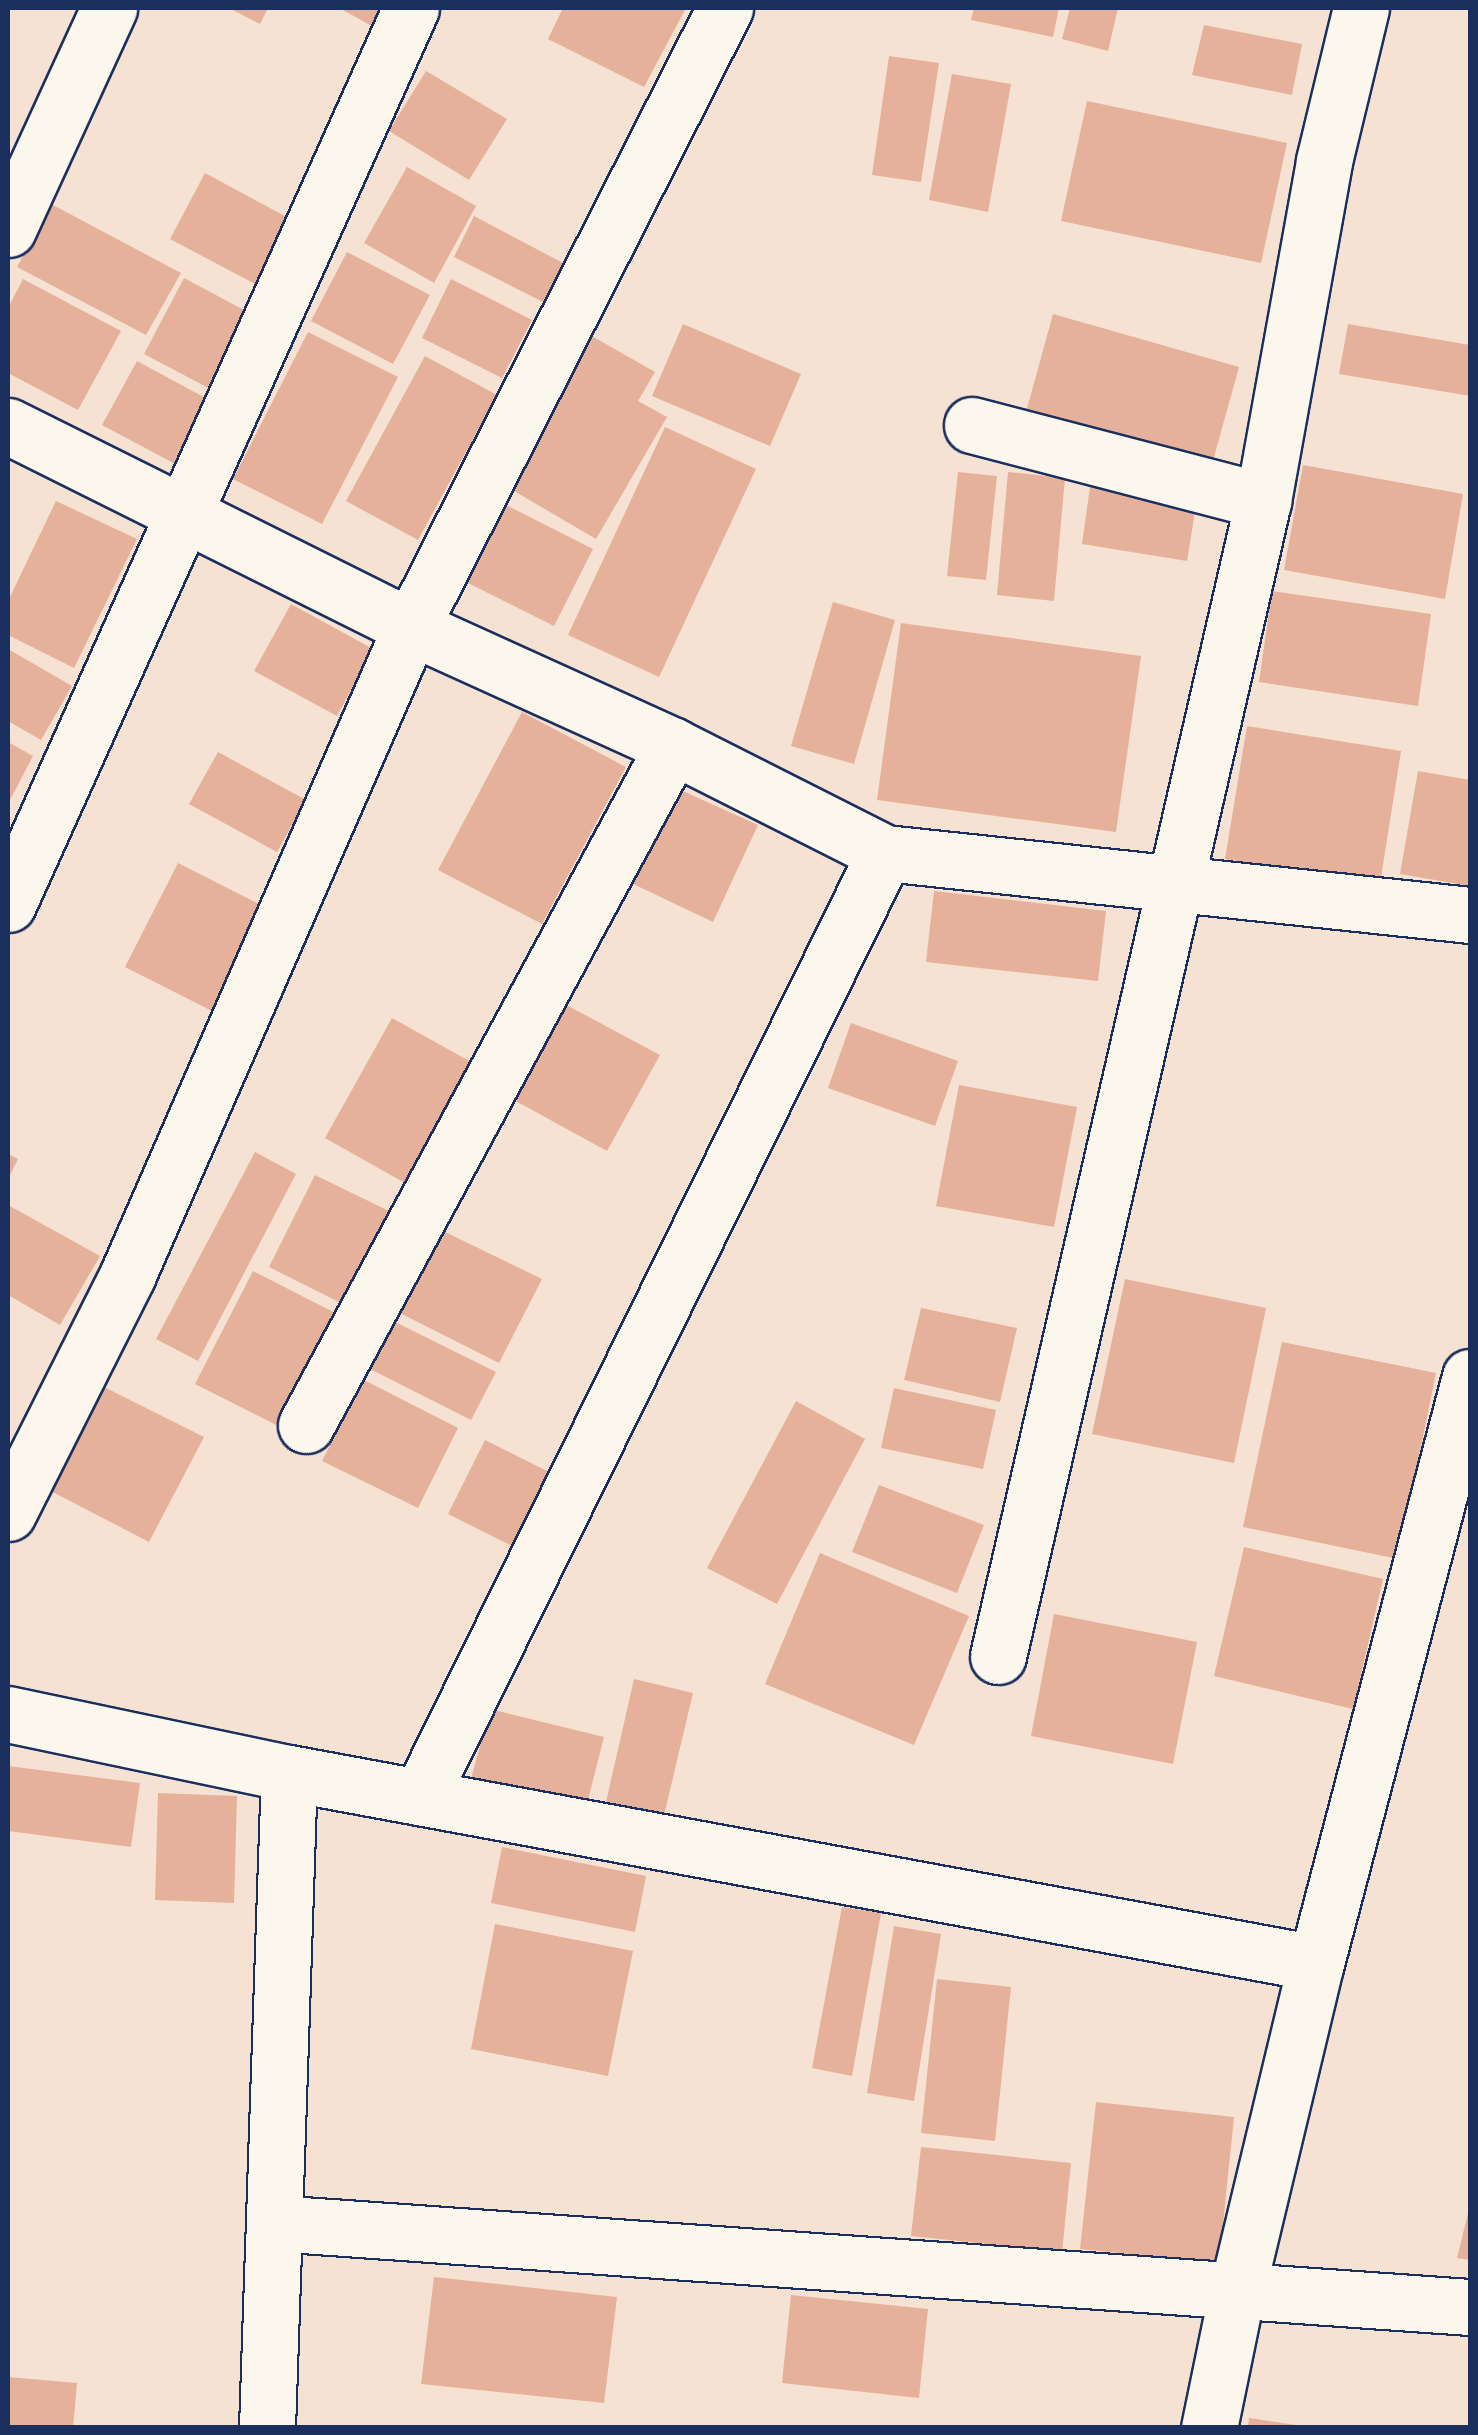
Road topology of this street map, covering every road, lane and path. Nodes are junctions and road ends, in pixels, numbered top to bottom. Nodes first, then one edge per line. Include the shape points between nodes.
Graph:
1 (109, 8) edge
2 (411, 8) edge
3 (725, 8) edge
4 (1360, 8) edge
5 (8, 230) edge
6 (972, 425) dead end
7 (8, 426) edge
8 (1263, 502) junction
9 (184, 512) junction
10 (411, 626) junction
11 (673, 746) junction
12 (885, 853) junction
13 (1178, 884) junction
14 (8, 904) edge
15 (1470, 915) edge
16 (1470, 1376) edge
17 (306, 1425) dead end
18 (8, 1514) edge
19 (998, 1656) dead end
20 (8, 1714) edge
21 (289, 1773) junction
22 (420, 1797) junction
23 (1316, 1963) junction
24 (274, 2223) junction
25 (1237, 2290) junction
26 (1470, 2307) edge
27 (267, 2428) edge
28 (1210, 2428) edge

1 - 5 street
2 - 9 street
3 - 10 street
4 - 8 street via 1324,162
6 - 8 street
7 - 9 street
8 - 13 street
9 - 10 street
9 - 14 street
10 - 11 street
10 - 18 street via 128,1274
11 - 12 street
11 - 17 street
12 - 13 street
12 - 22 street
13 - 15 street
13 - 19 street
16 - 23 street
20 - 21 street
21 - 22 street
21 - 24 street
22 - 23 street
23 - 25 street
24 - 25 street
24 - 27 street
25 - 26 street
25 - 28 street

